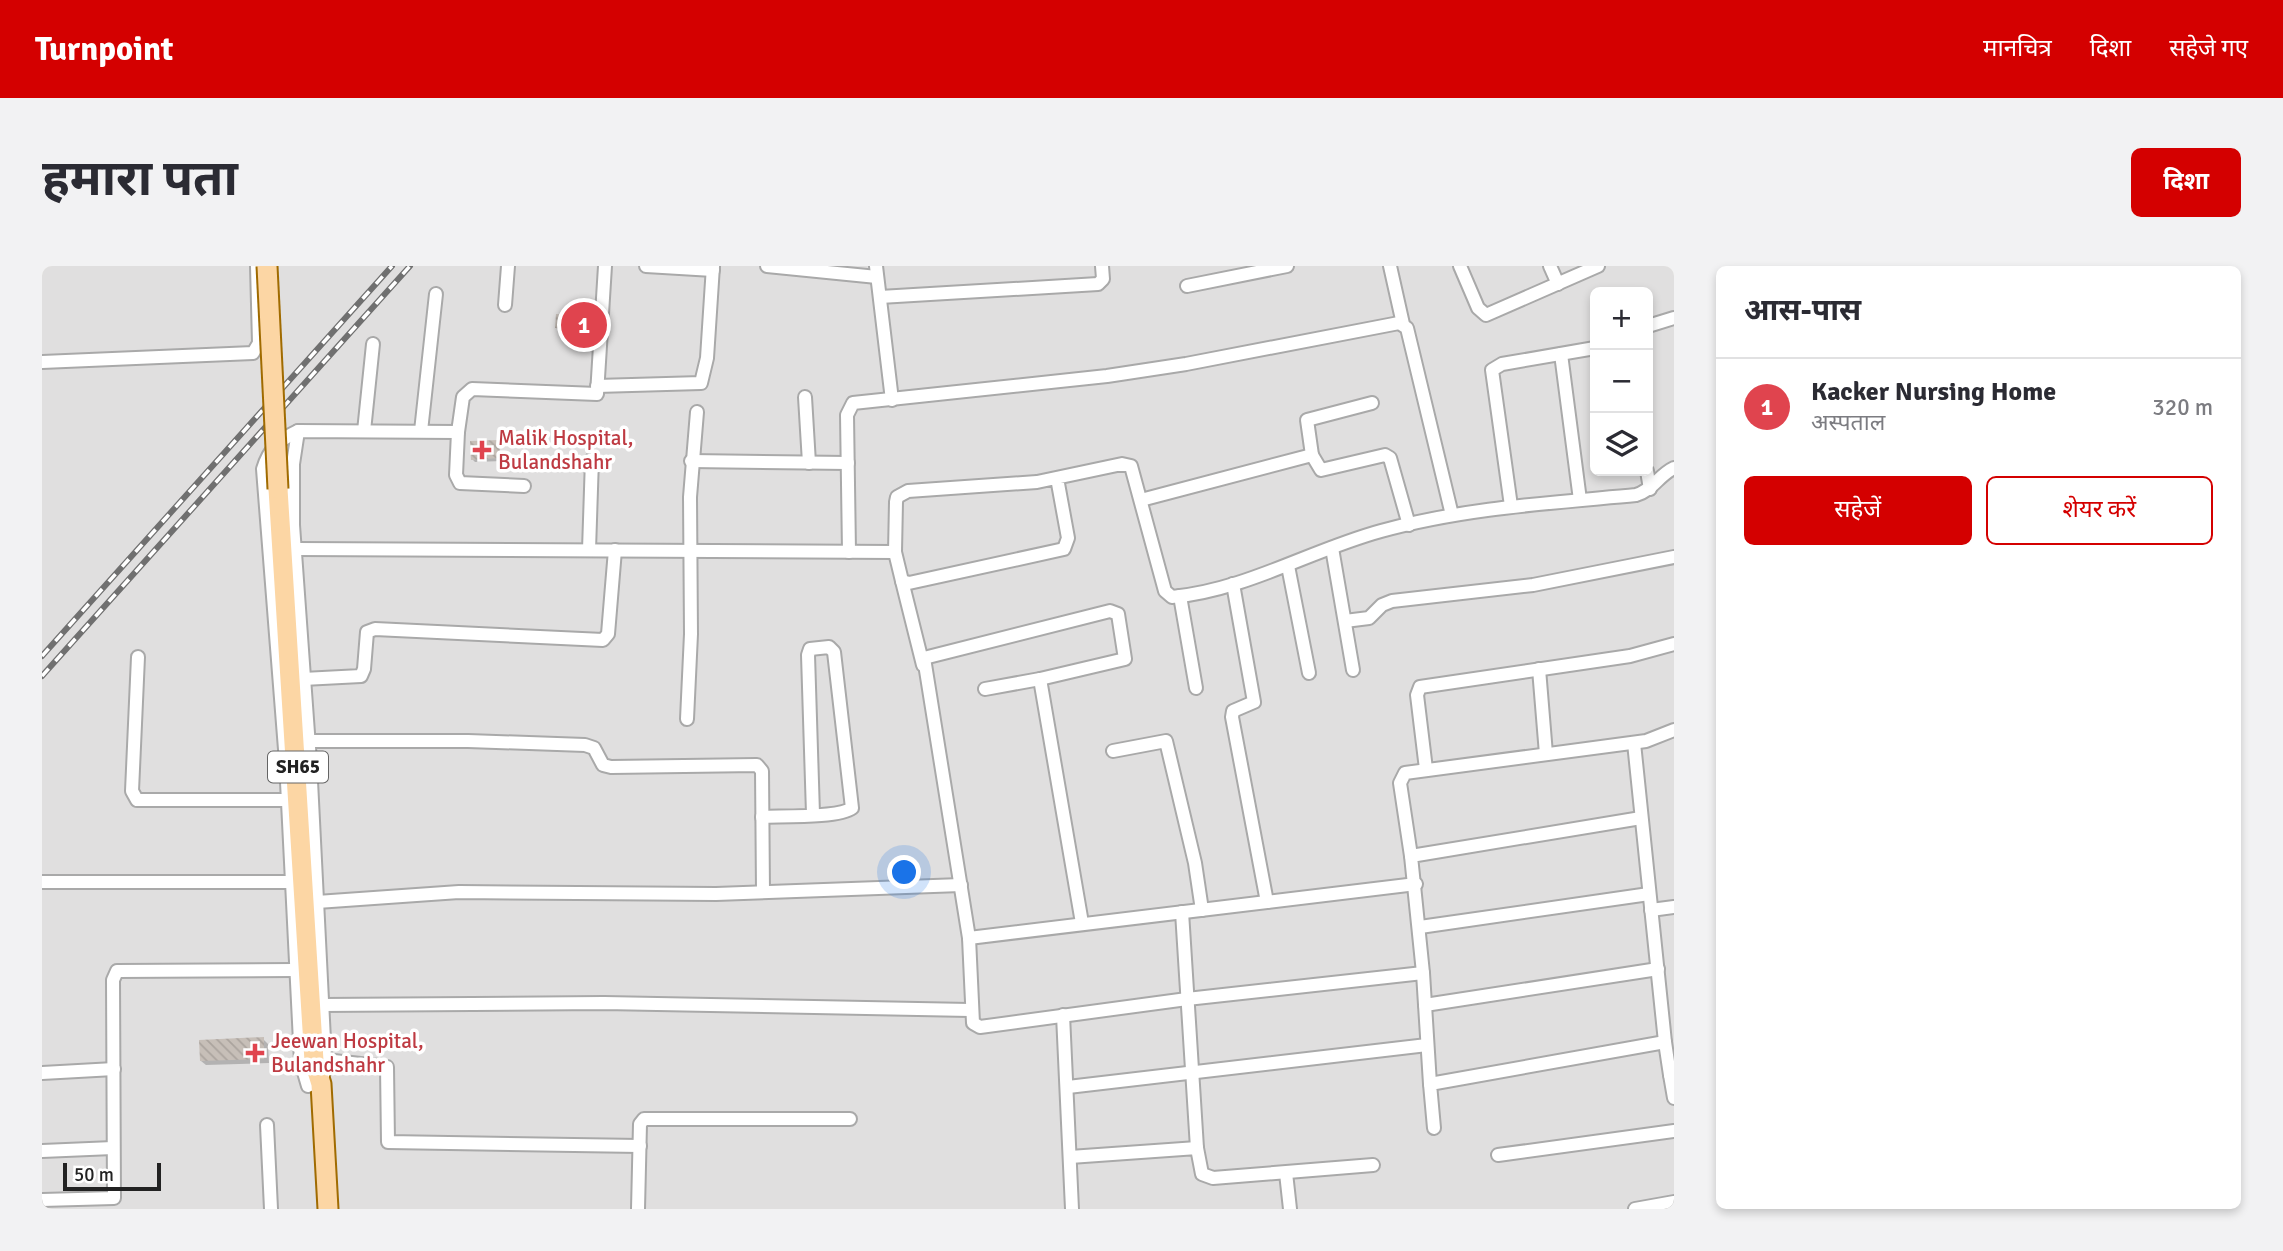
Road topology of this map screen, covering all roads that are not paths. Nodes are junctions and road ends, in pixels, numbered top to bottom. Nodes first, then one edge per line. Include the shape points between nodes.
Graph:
1 (257, 266) edge
2 (267, 266) edge
3 (280, 266) edge
4 (508, 266) edge
5 (605, 266) edge
6 (646, 266) edge
7 (767, 266) edge
8 (1102, 266) edge
9 (1287, 266) edge
10 (1390, 266) edge
11 (1460, 266) edge
12 (1550, 266) edge
13 (1598, 266) edge
14 (713, 268) edge
15 (877, 272) edge
16 (1558, 284) junction
17 (1187, 286) dead end
18 (436, 294) dead end
19 (880, 297) junction
20 (505, 305) dead end
21 (1674, 318) edge
22 (1403, 324) junction
23 (1653, 324) edge
24 (373, 344) dead end
25 (1590, 349) edge
26 (1561, 354) junction
27 (42, 362) edge
28 (597, 386) junction
29 (805, 397) dead end
30 (892, 400) junction
31 (1372, 403) dead end
32 (697, 412) dead end
33 (364, 430) junction
34 (298, 431) junction
35 (421, 432) junction
36 (458, 432) junction
37 (1312, 455) junction
38 (592, 459) dead end
39 (691, 461) junction
40 (808, 463) junction
41 (848, 463) junction
42 (1674, 468) edge
43 (1648, 476) edge
44 (1057, 478) junction
45 (524, 486) dead end
46 (1650, 489) junction
47 (1141, 500) junction
48 (1580, 500) junction
49 (1511, 506) junction
50 (1452, 515) junction
51 (1409, 525) junction
52 (1332, 548) junction
53 (295, 549) junction
54 (690, 549) junction
55 (589, 550) junction
56 (615, 550) junction
57 (849, 552) junction
58 (895, 552) junction
59 (1674, 557) edge
60 (1288, 566) junction
61 (902, 582) junction
62 (1233, 584) junction
63 (1180, 596) junction
64 (1345, 621) junction
65 (1674, 644) edge
66 (138, 657) dead end
67 (924, 668) junction
68 (1539, 669) junction
69 (1353, 670) dead end
70 (1309, 673) dead end
71 (1040, 679) junction
72 (303, 680) junction
73 (1196, 688) dead end
74 (985, 689) dead end
75 (687, 719) dead end
76 (1674, 730) edge
77 (309, 741) junction
78 (1634, 743) junction
79 (1112, 751) dead end
80 (1546, 754) junction
81 (1426, 769) junction
82 (287, 800) junction
83 (813, 814) junction
84 (762, 817) junction
85 (1642, 818) junction
86 (1412, 856) junction
87 (289, 882) junction
88 (42, 883) edge
89 (1416, 884) junction
90 (961, 885) junction
91 (763, 892) junction
92 (1649, 894) junction
93 (317, 902) junction
94 (1267, 902) junction
95 (1674, 907) edge
96 (1202, 909) junction
97 (1651, 910) junction
98 (1182, 912) junction
99 (1082, 923) junction
100 (1420, 927) junction
101 (969, 938) junction
102 (1658, 969) junction
103 (295, 970) junction
104 (1423, 973) junction
105 (1187, 999) junction
106 (321, 1005) junction
107 (1424, 1005) junction
108 (970, 1010) junction
109 (1063, 1015) junction
110 (1665, 1042) junction
111 (1427, 1045) junction
112 (319, 1060) junction
113 (114, 1069) junction
114 (42, 1073) edge
115 (1192, 1073) junction
116 (1672, 1075) edge
117 (1430, 1084) junction
118 (315, 1085) junction
119 (1068, 1087) junction
120 (1674, 1098) edge
121 (850, 1119) dead end
122 (267, 1125) dead end
123 (1434, 1128) dead end
124 (1674, 1131) edge
125 (640, 1146) junction
126 (113, 1148) junction
127 (1197, 1148) junction
128 (42, 1152) edge
129 (1497, 1155) dead end
130 (1070, 1157) junction
131 (1373, 1165) dead end
132 (1286, 1172) junction
133 (42, 1200) edge
134 (1674, 1202) edge
135 (114, 1204) edge
136 (271, 1209) edge
137 (315, 1209) edge
138 (328, 1209) edge
139 (638, 1209) edge
140 (1072, 1209) edge
141 (1290, 1209) edge
142 (1635, 1209) edge

1 - 3 street
1 - 27 street via 259,343 253,353
2 - 112 main road, SH65, bridge via 278,489
4 - 20 street
5 - 28 street
6 - 14 street
7 - 15 street
8 - 19 street via 1103,279 1098,284
9 - 17 street
10 - 22 street
11 - 16 street via 1478,309 1486,315
12 - 16 street
13 - 16 street
14 - 28 street via 701,383
15 - 19 street
18 - 35 street
19 - 30 street
21 - 23 street
22 - 30 street via 1186,365
22 - 50 street
24 - 33 street
25 - 26 street
26 - 48 street
26 - 49 street via 1502,364 1492,370
28 - 36 street via 597,394 472,389 463,397
29 - 40 street
30 - 41 street via 862,401 848,409
31 - 37 street via 1307,420
32 - 39 street
33 - 34 street
33 - 35 street
34 - 53 street via 293,464
34 - 82 street via 267,454 263,469
35 - 36 street
36 - 45 street via 456,475 460,484
37 - 47 street
37 - 51 street via 1321,470 1388,455
38 - 55 street
39 - 40 street
39 - 54 street
40 - 41 street
41 - 57 street
42 - 46 street
43 - 46 street
44 - 47 street via 1127,464 1133,469
44 - 58 street via 902,493 896,502
44 - 61 street via 1068,538 1064,549
46 - 48 street via 1636,495
47 - 63 street via 1166,591 1172,597
48 - 49 street
49 - 50 street
50 - 51 street
51 - 52 street
52 - 60 street
52 - 64 street
53 - 55 street
53 - 72 street
54 - 56 street
54 - 57 street
54 - 75 street
55 - 56 street
56 - 72 street via 608,634 603,640 375,629 367,632 361,676
57 - 58 street
58 - 61 street
59 - 64 street via 1533,585 1386,603 1369,618
60 - 62 street
60 - 70 street
61 - 67 street
62 - 63 street
62 - 94 street via 1254,702 1233,711 1232,717
63 - 73 street
64 - 69 street
65 - 68 street via 1630,656
66 - 82 street via 132,791 137,800
67 - 71 street via 928,656 1110,611 1118,614 1126,655 1123,661
67 - 90 street
68 - 80 street
68 - 81 street via 1420,687 1417,695
71 - 74 street
71 - 99 street
72 - 77 street
76 - 78 street
77 - 84 street via 586,745 597,751 607,767 757,765
77 - 93 street
78 - 80 street
78 - 85 street
79 - 96 street via 1166,741
80 - 81 street
81 - 86 street via 1401,777
82 - 87 street
83 - 83 street via 844,812 852,807 834,652 829,647 810,649 808,655
83 - 84 street
84 - 91 street
85 - 86 street
85 - 92 street
86 - 89 street
87 - 88 street
87 - 103 street
89 - 94 street
89 - 100 street
90 - 91 street
90 - 101 street
91 - 93 street via 481,891
92 - 97 street
92 - 100 street
93 - 106 street
94 - 96 street
95 - 97 street
96 - 98 street
97 - 102 street
98 - 99 street
98 - 105 street
99 - 101 street
100 - 104 street
101 - 108 street
102 - 107 street
102 - 110 street
103 - 113 street via 117,971 113,980
103 - 118 street via 300,1062
104 - 105 street
104 - 107 street
105 - 109 street
105 - 115 street
106 - 108 street via 604,1003
106 - 112 street
107 - 111 street
108 - 109 street via 972,1023 980,1027
109 - 119 street
110 - 116 street
110 - 117 street
111 - 115 street
111 - 117 street
112 - 118 main road, SH65
112 - 125 street via 387,1067 388,1142
113 - 114 street
113 - 126 street
115 - 119 street
115 - 127 street
116 - 120 street
117 - 123 street
118 - 137 main road, SH65
118 - 138 main road, SH65
119 - 130 street
121 - 125 street via 648,1119 640,1124
122 - 136 street
124 - 129 street
125 - 139 street
126 - 128 street
126 - 135 street
127 - 130 street
127 - 132 street via 1199,1168 1206,1177
130 - 140 street
131 - 132 street
132 - 141 street
133 - 135 street
134 - 142 street

